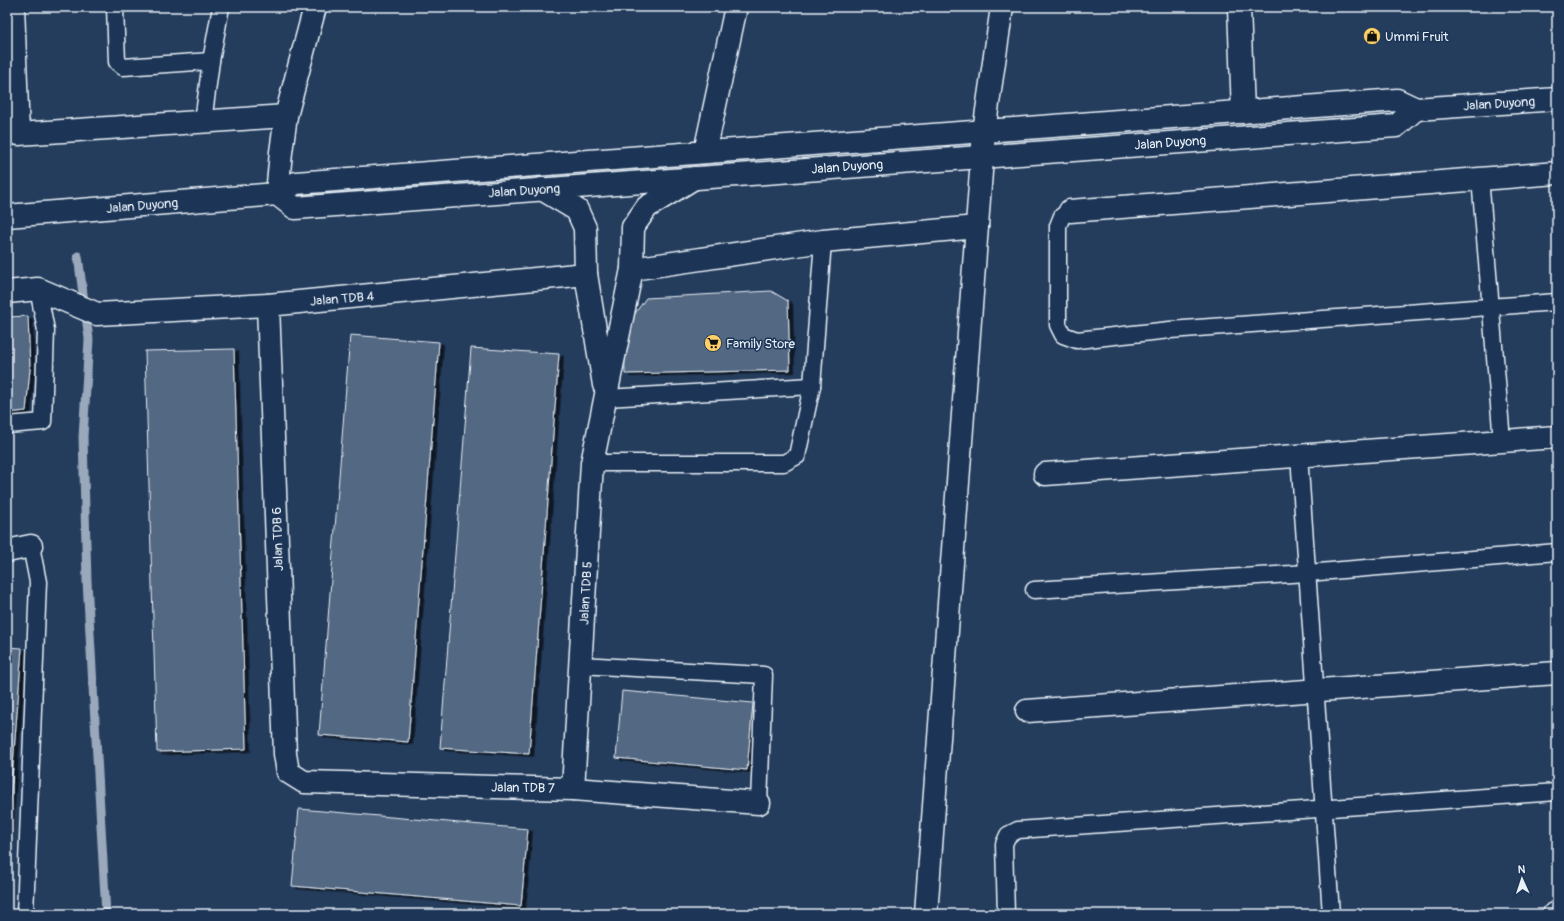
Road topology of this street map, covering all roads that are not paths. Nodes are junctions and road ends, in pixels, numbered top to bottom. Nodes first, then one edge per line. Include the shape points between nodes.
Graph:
1 (13, 7) edge
2 (115, 7) edge
3 (221, 7) edge
4 (315, 7) edge
5 (736, 7) edge
6 (1002, 7) edge
7 (1239, 7) edge
8 (211, 61) junction
9 (1557, 99) edge
10 (1416, 109) junction
11 (1243, 112) junction
12 (286, 116) junction
13 (203, 122) junction
14 (984, 131) junction
15 (13, 134) edge
16 (705, 152) junction
17 (982, 156) junction
18 (1557, 173) edge
19 (694, 178) junction
20 (1480, 178) junction
21 (542, 189) junction
22 (277, 194) junction
23 (1070, 211) joint
24 (7, 216) edge
25 (977, 228) junction
26 (824, 241) junction
27 (632, 269) junction
28 (586, 274) junction
29 (38, 289) junction
30 (7, 292) edge
31 (1557, 302) edge
32 (268, 305) junction
33 (1491, 308) junction
34 (812, 386) junction
35 (606, 398) junction
36 (7, 425) edge
37 (1557, 437) edge
38 (1502, 441) junction
39 (1299, 455) junction
40 (592, 463) junction
41 (1046, 474) dead end
42 (31, 546) joint
43 (7, 551) edge
44 (1557, 552) edge
45 (1307, 573) junction
46 (1034, 590) dead end
47 (580, 665) junction
48 (1557, 673) edge
49 (1316, 690) junction
50 (1027, 711) dead end
51 (288, 772) joint
52 (573, 788) junction
53 (1557, 792) edge
54 (759, 803) joint
55 (1324, 808) junction
56 (25, 914) edge
57 (926, 914) edge
58 (1006, 914) edge
59 (1331, 914) edge
60 (1554, 914) edge
61 (1557, 914) edge

1 - 15 street
2 - 8 lane via 117,62 124,67
3 - 8 lane
4 - 12 street
5 - 16 street
6 - 14 street
7 - 11 street
8 - 13 lane
9 - 10 street, Jalan Duyong
10 - 11 street, Jalan Duyong via 1398,100
10 - 17 street, Jalan Duyong via 1396,126
11 - 14 street, Jalan Duyong
12 - 13 street
12 - 22 street
13 - 15 street
14 - 16 street, Jalan Duyong
14 - 17 street
16 - 22 street, Jalan Duyong via 296,183
17 - 19 street, Jalan Duyong
17 - 25 street
18 - 20 street
19 - 21 street, Jalan Duyong
19 - 27 street, Jalan TDB 5 via 647,207 633,227
20 - 23 street
20 - 33 lane
21 - 22 street, Jalan Duyong via 295,208
21 - 28 street via 577,210 585,228
22 - 24 street, Jalan Duyong
23 - 33 lane via 1062,216 1058,226 1058,325 1063,335 1077,340 1170,330
25 - 26 street
25 - 57 street
26 - 27 street
26 - 34 lane
27 - 35 street, Jalan TDB 5
28 - 32 street, Jalan TDB 4
28 - 35 street
29 - 30 street
29 - 32 street, Jalan TDB 4 via 97,314
29 - 36 lane via 46,330 43,422
31 - 33 lane
32 - 51 street, Jalan TDB 6 via 285,754
33 - 38 lane
34 - 35 lane
34 - 40 lane via 797,456 784,464
35 - 40 street, Jalan TDB 5
37 - 38 street
38 - 39 street
39 - 41 street
39 - 45 lane
40 - 47 street, Jalan TDB 5
42 - 43 street
42 - 56 lane via 38,582
44 - 45 lane
45 - 46 lane
45 - 49 lane
47 - 52 street, Jalan TDB 5
47 - 54 lane via 764,675
48 - 49 street
49 - 50 street
49 - 55 lane
51 - 52 street, Jalan TDB 7 via 304,782
52 - 54 street, Jalan TDB 7
53 - 55 lane
55 - 58 lane via 1018,830 1008,835 1004,844
55 - 59 lane
60 - 61 street

